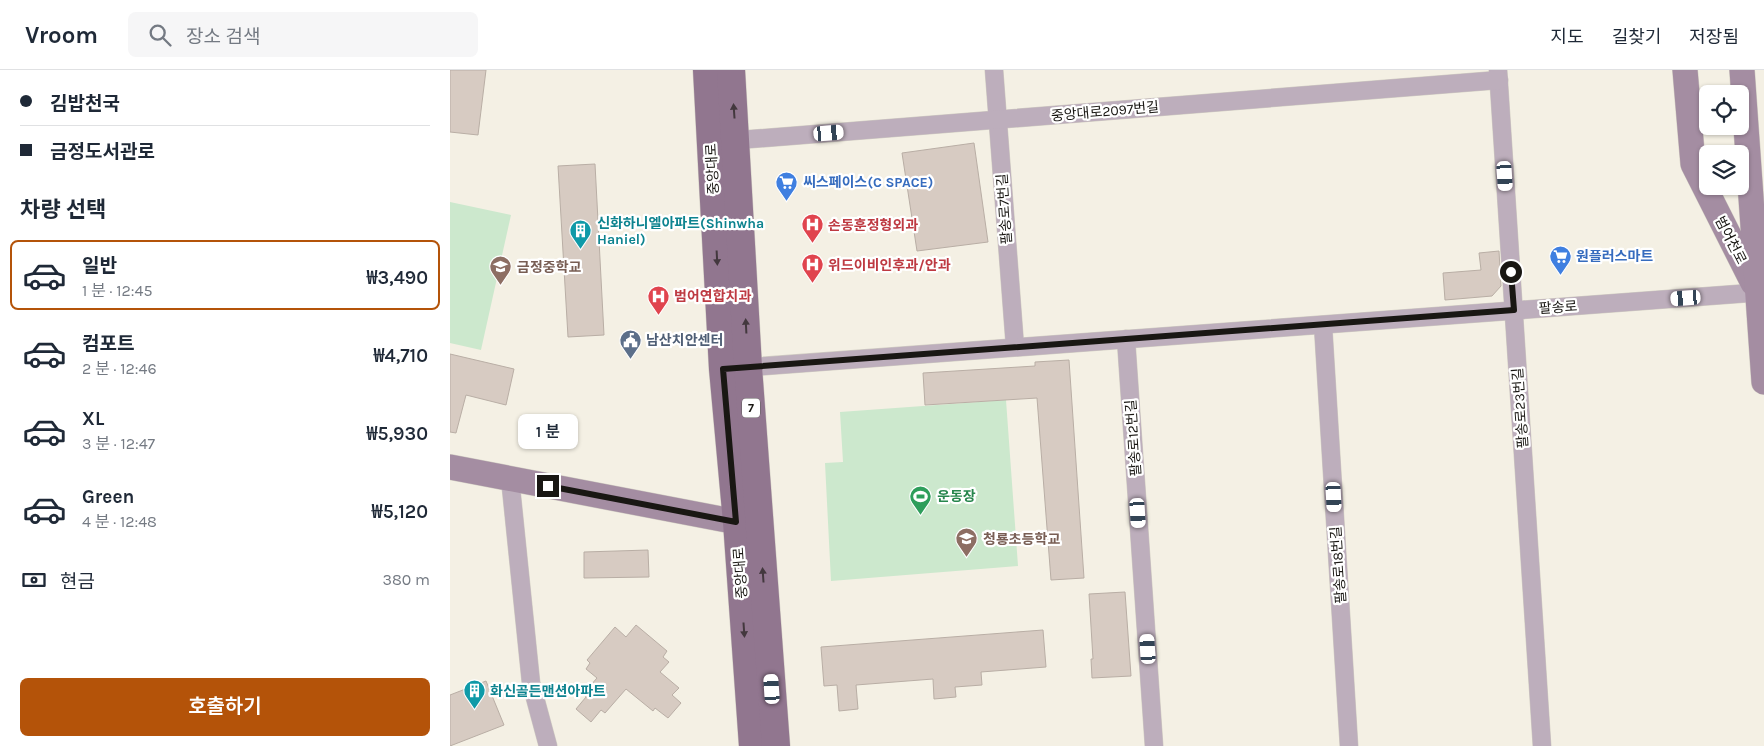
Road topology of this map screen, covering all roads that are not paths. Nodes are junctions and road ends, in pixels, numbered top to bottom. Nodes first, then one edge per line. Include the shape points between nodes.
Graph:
1 (707, 70) edge
2 (731, 70) edge
3 (994, 70) edge
4 (1685, 70) edge
5 (1742, 70) edge
6 (1498, 75) edge
7 (998, 120) junction
8 (723, 142) junction
9 (1761, 292) edge
10 (1514, 310) junction
11 (1323, 324) junction
12 (1126, 339) junction
13 (1015, 347) junction
14 (736, 368) junction
15 (1764, 382) edge
16 (450, 467) edge
17 (510, 478) junction
18 (736, 522) junction
19 (548, 746) edge
20 (753, 746) edge
21 (776, 746) edge
22 (1154, 746) edge
23 (1349, 746) edge
24 (1542, 746) edge

1 - 8 main road, 중앙대로 / 7
8 -> 2 main road, 중앙대로 / 7
3 - 7 street, 팔송로7번길
4 - 9 street, 범어천로 via 1693,164
5 - 9 street
6 - 7 street, 중앙대로2097번길
6 - 10 street, 팔송로23번길
7 - 8 street, 중앙대로2097번길
7 - 13 street, 팔송로7번길
8 - 14 main road, 중앙대로 / 7
9 - 10 street, 팔송로
9 - 15 street
10 - 11 street, 팔송로
10 - 24 street, 팔송로23번길
11 - 12 street, 팔송로
11 - 23 street, 팔송로18번길
12 - 13 street, 팔송로
12 - 22 street, 팔송로12번길
13 - 14 street, 팔송로
14 - 18 main road, 중앙대로 / 7
21 -> 14 main road, 중앙대로 / 7
16 - 17 street
17 - 18 street
17 - 19 street via 531,683
18 -> 20 main road, 중앙대로 / 7

